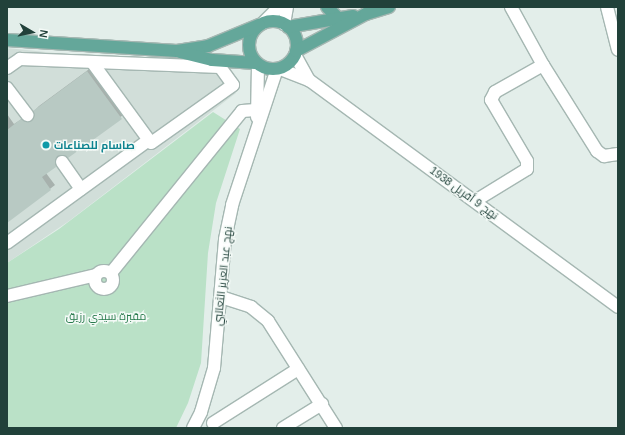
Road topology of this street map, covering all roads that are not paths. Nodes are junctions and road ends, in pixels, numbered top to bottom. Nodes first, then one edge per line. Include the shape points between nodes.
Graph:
1 (279, 7) edge
2 (287, 7) edge
3 (327, 7) edge
4 (389, 7) edge
5 (511, 7) edge
6 (607, 7) edge
7 (366, 14) junction
8 (339, 19) junction
9 (261, 24) junction
10 (286, 26) junction
11 (7, 40) edge
12 (618, 50) edge
13 (177, 51) junction
14 (295, 53) junction
15 (92, 62) junction
16 (257, 64) junction
17 (543, 65) junction
18 (7, 68) edge
19 (278, 69) junction
20 (309, 80) junction
21 (7, 88) edge
22 (256, 110) junction
23 (27, 115) dead end
24 (258, 124) junction
25 (150, 140) junction
26 (618, 154) edge
27 (62, 162) dead end
28 (81, 189) junction
29 (475, 201) junction
30 (7, 244) edge
31 (7, 296) edge
32 (221, 297) junction
33 (618, 307) edge
34 (298, 369) junction
35 (322, 404) junction
36 (201, 412) junction
37 (215, 425) edge
38 (193, 428) edge
39 (283, 428) edge
40 (336, 428) edge

1 - 9 street
2 - 10 street
3 - 8 main road
4 - 7 main road
5 - 17 street
6 - 12 street
7 - 8 main road
7 - 14 main road
8 - 10 main road
9 - 10 main road via 272,21
9 - 13 main road via 208,46
9 - 16 main road via 252,33 248,43 250,53
10 - 14 main road via 295,36
11 - 13 main road
13 - 16 main road via 212,60
14 - 19 main road
14 - 20 street
15 - 18 street via 20,59
15 - 25 street
15 - 25 street via 220,67 233,85 151,143
16 - 19 main road
16 - 22 street
17 - 26 street via 597,150 604,156
17 - 29 street via 495,92 491,100 527,161 527,169
19 - 20 street
19 - 24 street, نهج عبد العزيز الثعالبي
20 - 29 street, نهج 9 أفريل 1938
21 - 23 street
22 - 24 street
22 - 31 street via 242,111 111,273 113,281 107,289 97,286 96,275
24 - 32 street, نهج عبد العزيز الثعالبي via 229,218
25 - 28 street
27 - 28 street
28 - 30 street
29 - 33 street, نهج 9 أفريل 1938
32 - 34 street via 237,301 260,313 276,332
32 - 36 street, نهج عبد العزيز الثعالبي via 214,368
34 - 35 street
34 - 37 street
35 - 39 street
35 - 40 street
36 - 37 street
36 - 38 street, نهج عبد العزيز الثعالبي

